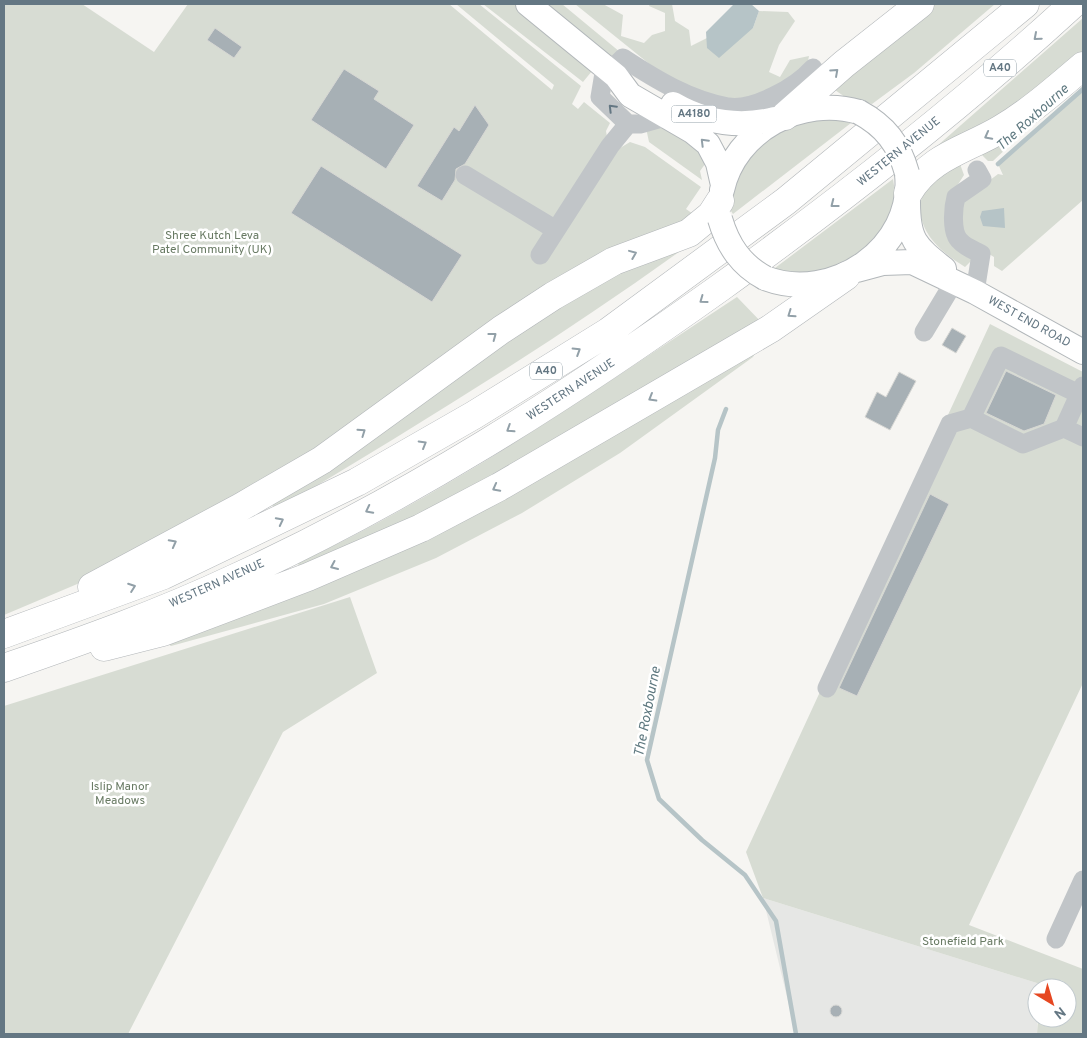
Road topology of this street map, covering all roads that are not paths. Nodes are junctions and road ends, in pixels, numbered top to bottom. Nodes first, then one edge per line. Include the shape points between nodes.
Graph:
1 (528, 4) edge
2 (920, 4) edge
3 (1025, 4) edge
4 (1073, 4) edge
5 (1083, 66) edge
6 (813, 68) dead end
7 (610, 71) junction
8 (665, 116) junction
9 (782, 117) junction
10 (628, 124) junction
11 (977, 170) dead end
12 (465, 175) dead end
13 (908, 188) junction
14 (721, 202) junction
15 (556, 230) junction
16 (540, 255) dead end
17 (851, 273) junction
18 (954, 282) junction
19 (975, 292) junction
20 (924, 332) dead end
21 (1083, 352) edge
22 (1081, 390) edge
23 (971, 418) junction
24 (1064, 428) junction
25 (1083, 437) edge
26 (4, 626) edge
27 (4, 634) edge
28 (4, 668) edge
29 (4, 673) edge
30 (826, 688) dead end
31 (1083, 880) edge
32 (1056, 939) dead end

1 - 7 main road, A4180
9 -> 2 highway
27 -> 3 highway, A40 via 173,571 357,482 474,415 608,332 786,201
4 -> 28 highway, WESTERN AVENUE / A40 via 926,132 801,230 621,358 490,442 389,500 235,579 72,645
5 -> 13 highway via 1002,128 947,155
6 - 7 street via 777,94 750,105 729,107 682,93 623,58
7 - 8 main road, A4180 via 630,95
7 - 9 main road, A4180 via 639,83 699,117 725,123 755,124
10 -> 7 street via 600,97
8 - 10 street via 640,124
14 -> 8 main road, A4180 via 718,163 708,144
9 - 13 main road, bridge via 829,107 859,112 890,135 903,159
9 - 14 main road via 744,146 728,172
10 - 15 street via 610,146
11 - 19 street via 982,179 956,197 954,207 956,237 980,254
12 - 15 street
13 - 17 main road via 895,230 886,244
13 - 19 main road, WEST END ROAD via 908,226 913,240 927,256
14 - 17 main road, WEST END ROAD, bridge via 731,249 765,278 776,283 819,284
26 -> 14 highway via 88,588 322,460 501,330 614,261 689,233
15 - 16 street
17 - 18 main road, WEST END ROAD via 883,263 912,262
17 -> 29 highway via 770,330 499,487 421,528 308,577 164,632
18 - 19 main road, WEST END ROAD
18 - 20 street
19 - 21 main road, WEST END ROAD
22 - 23 street via 1001,356
22 - 24 street
23 - 24 street via 1023,444
23 - 30 street via 950,424
24 - 25 street
31 - 32 street

